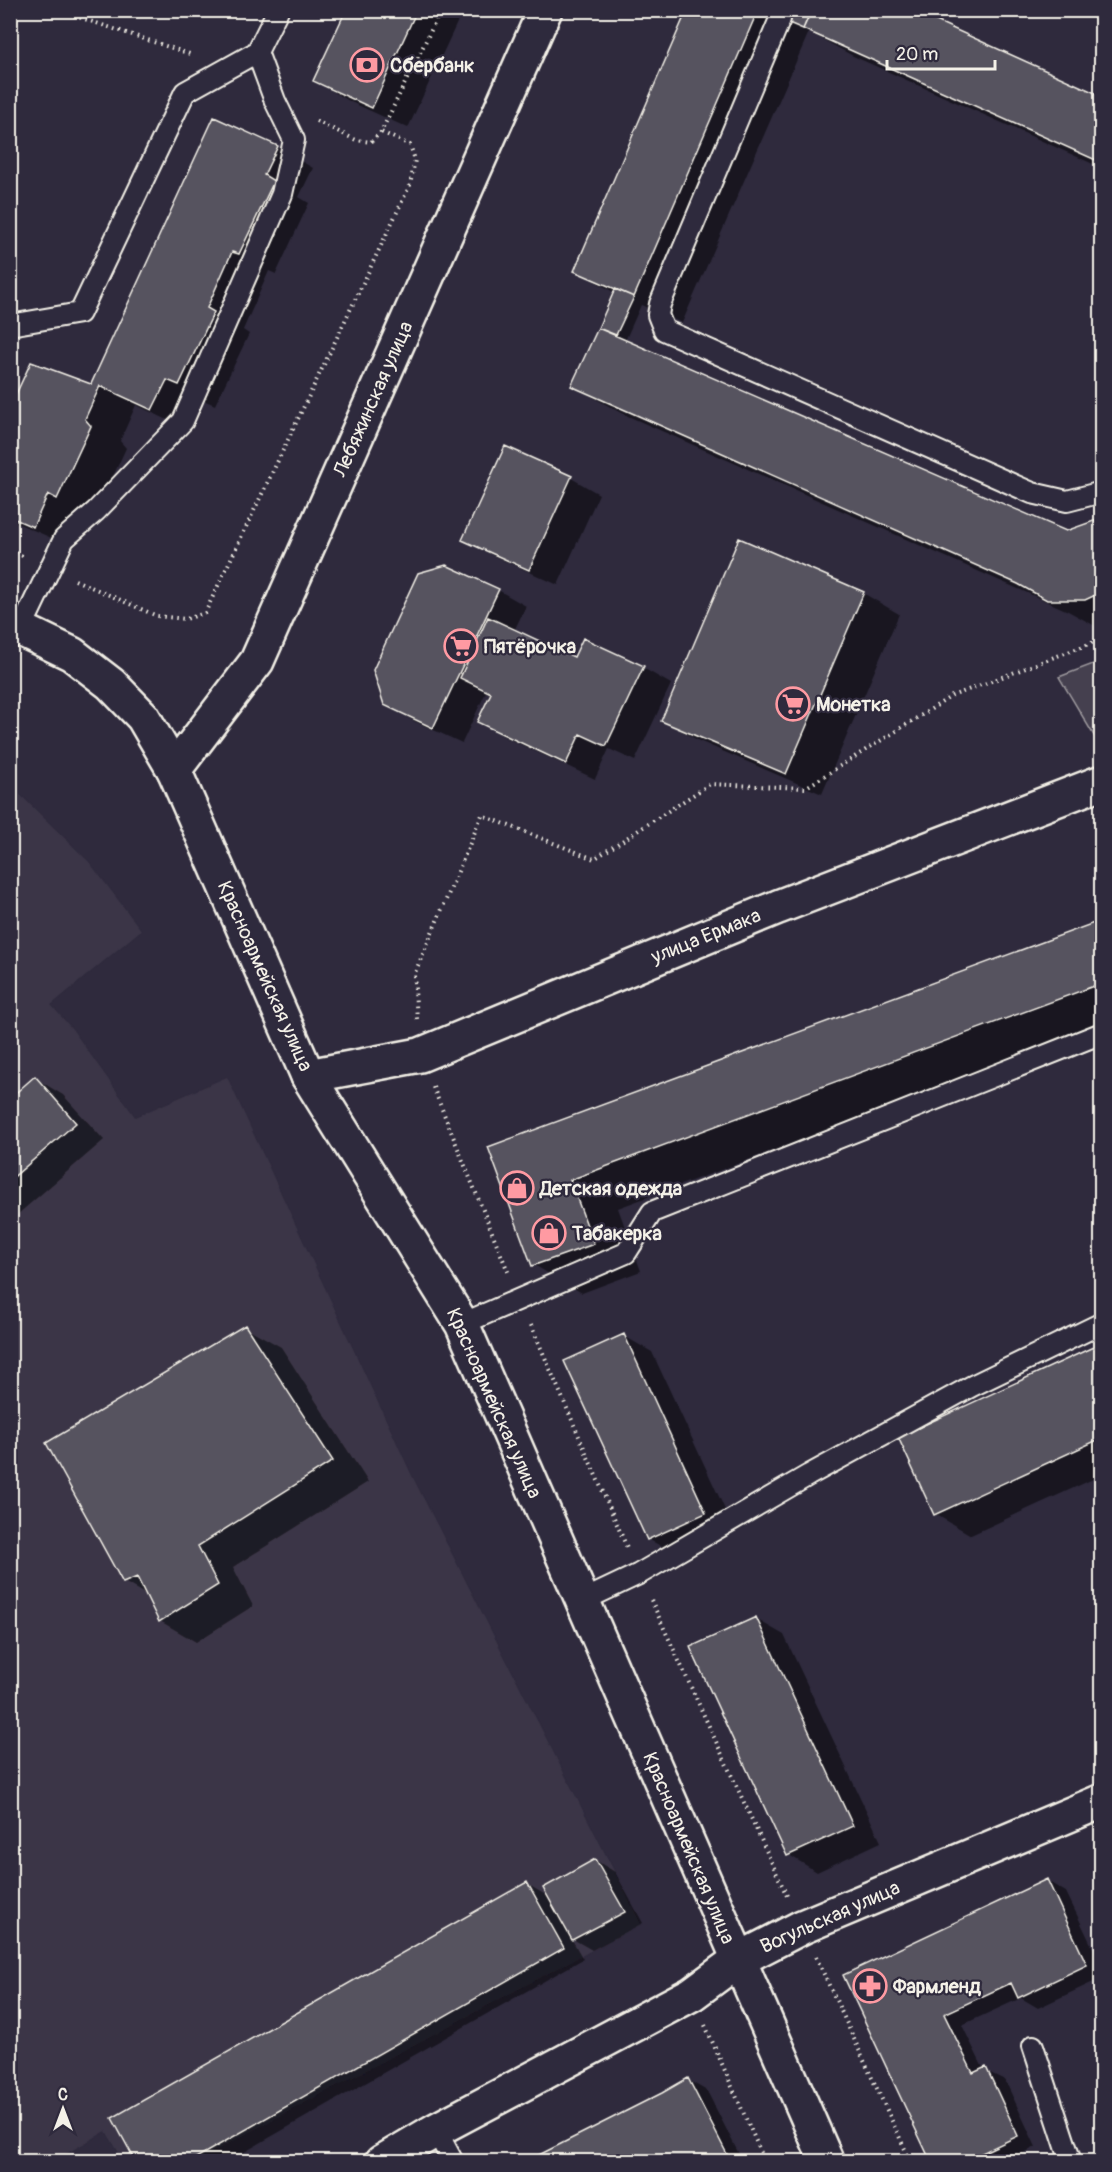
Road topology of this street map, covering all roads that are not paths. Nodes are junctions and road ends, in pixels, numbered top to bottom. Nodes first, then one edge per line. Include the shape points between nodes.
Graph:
1 (278, 10) edge
2 (545, 10) edge
3 (780, 19) dead end
4 (257, 52) junction
5 (10, 325) edge
6 (1101, 492) edge
7 (16, 626) edge
8 (174, 770) junction
9 (1101, 782) edge
10 (1101, 1033) edge
11 (308, 1076) junction
12 (1101, 1323) edge
13 (462, 1324) junction
14 (582, 1601) junction
15 (1101, 1801) edge
16 (738, 1960) junction
17 (1033, 2046) dead end
18 (436, 2130) junction
19 (382, 2162) edge
20 (453, 2162) edge
21 (827, 2162) edge
22 (1071, 2162) edge

1 - 4 lane
2 - 8 street, Лебяжинская улица via 257,661
3 - 6 lane via 660,304 658,315 664,330 1032,493 1067,501
4 - 5 lane via 185,92 80,314
4 - 7 lane via 294,140 282,194 183,421 64,539
7 - 8 street, Красноармейская улица via 72,654 111,684 143,717
8 - 11 street, Красноармейская улица
9 - 11 street, улица Ермака via 778,907 420,1055
10 - 13 lane via 652,1212 626,1253
11 - 13 street, Красноармейская улица
12 - 14 lane via 972,1386 639,1574
13 - 14 street, Красноармейская улица
14 - 16 street, Красноармейская улица
15 - 16 street, Вогульская улица via 802,1927
16 - 18 street, Вогульская улица via 692,1994
16 - 21 street, Красноармейская улица
17 - 22 lane
18 - 19 street, Вогульская улица
18 - 20 lane

